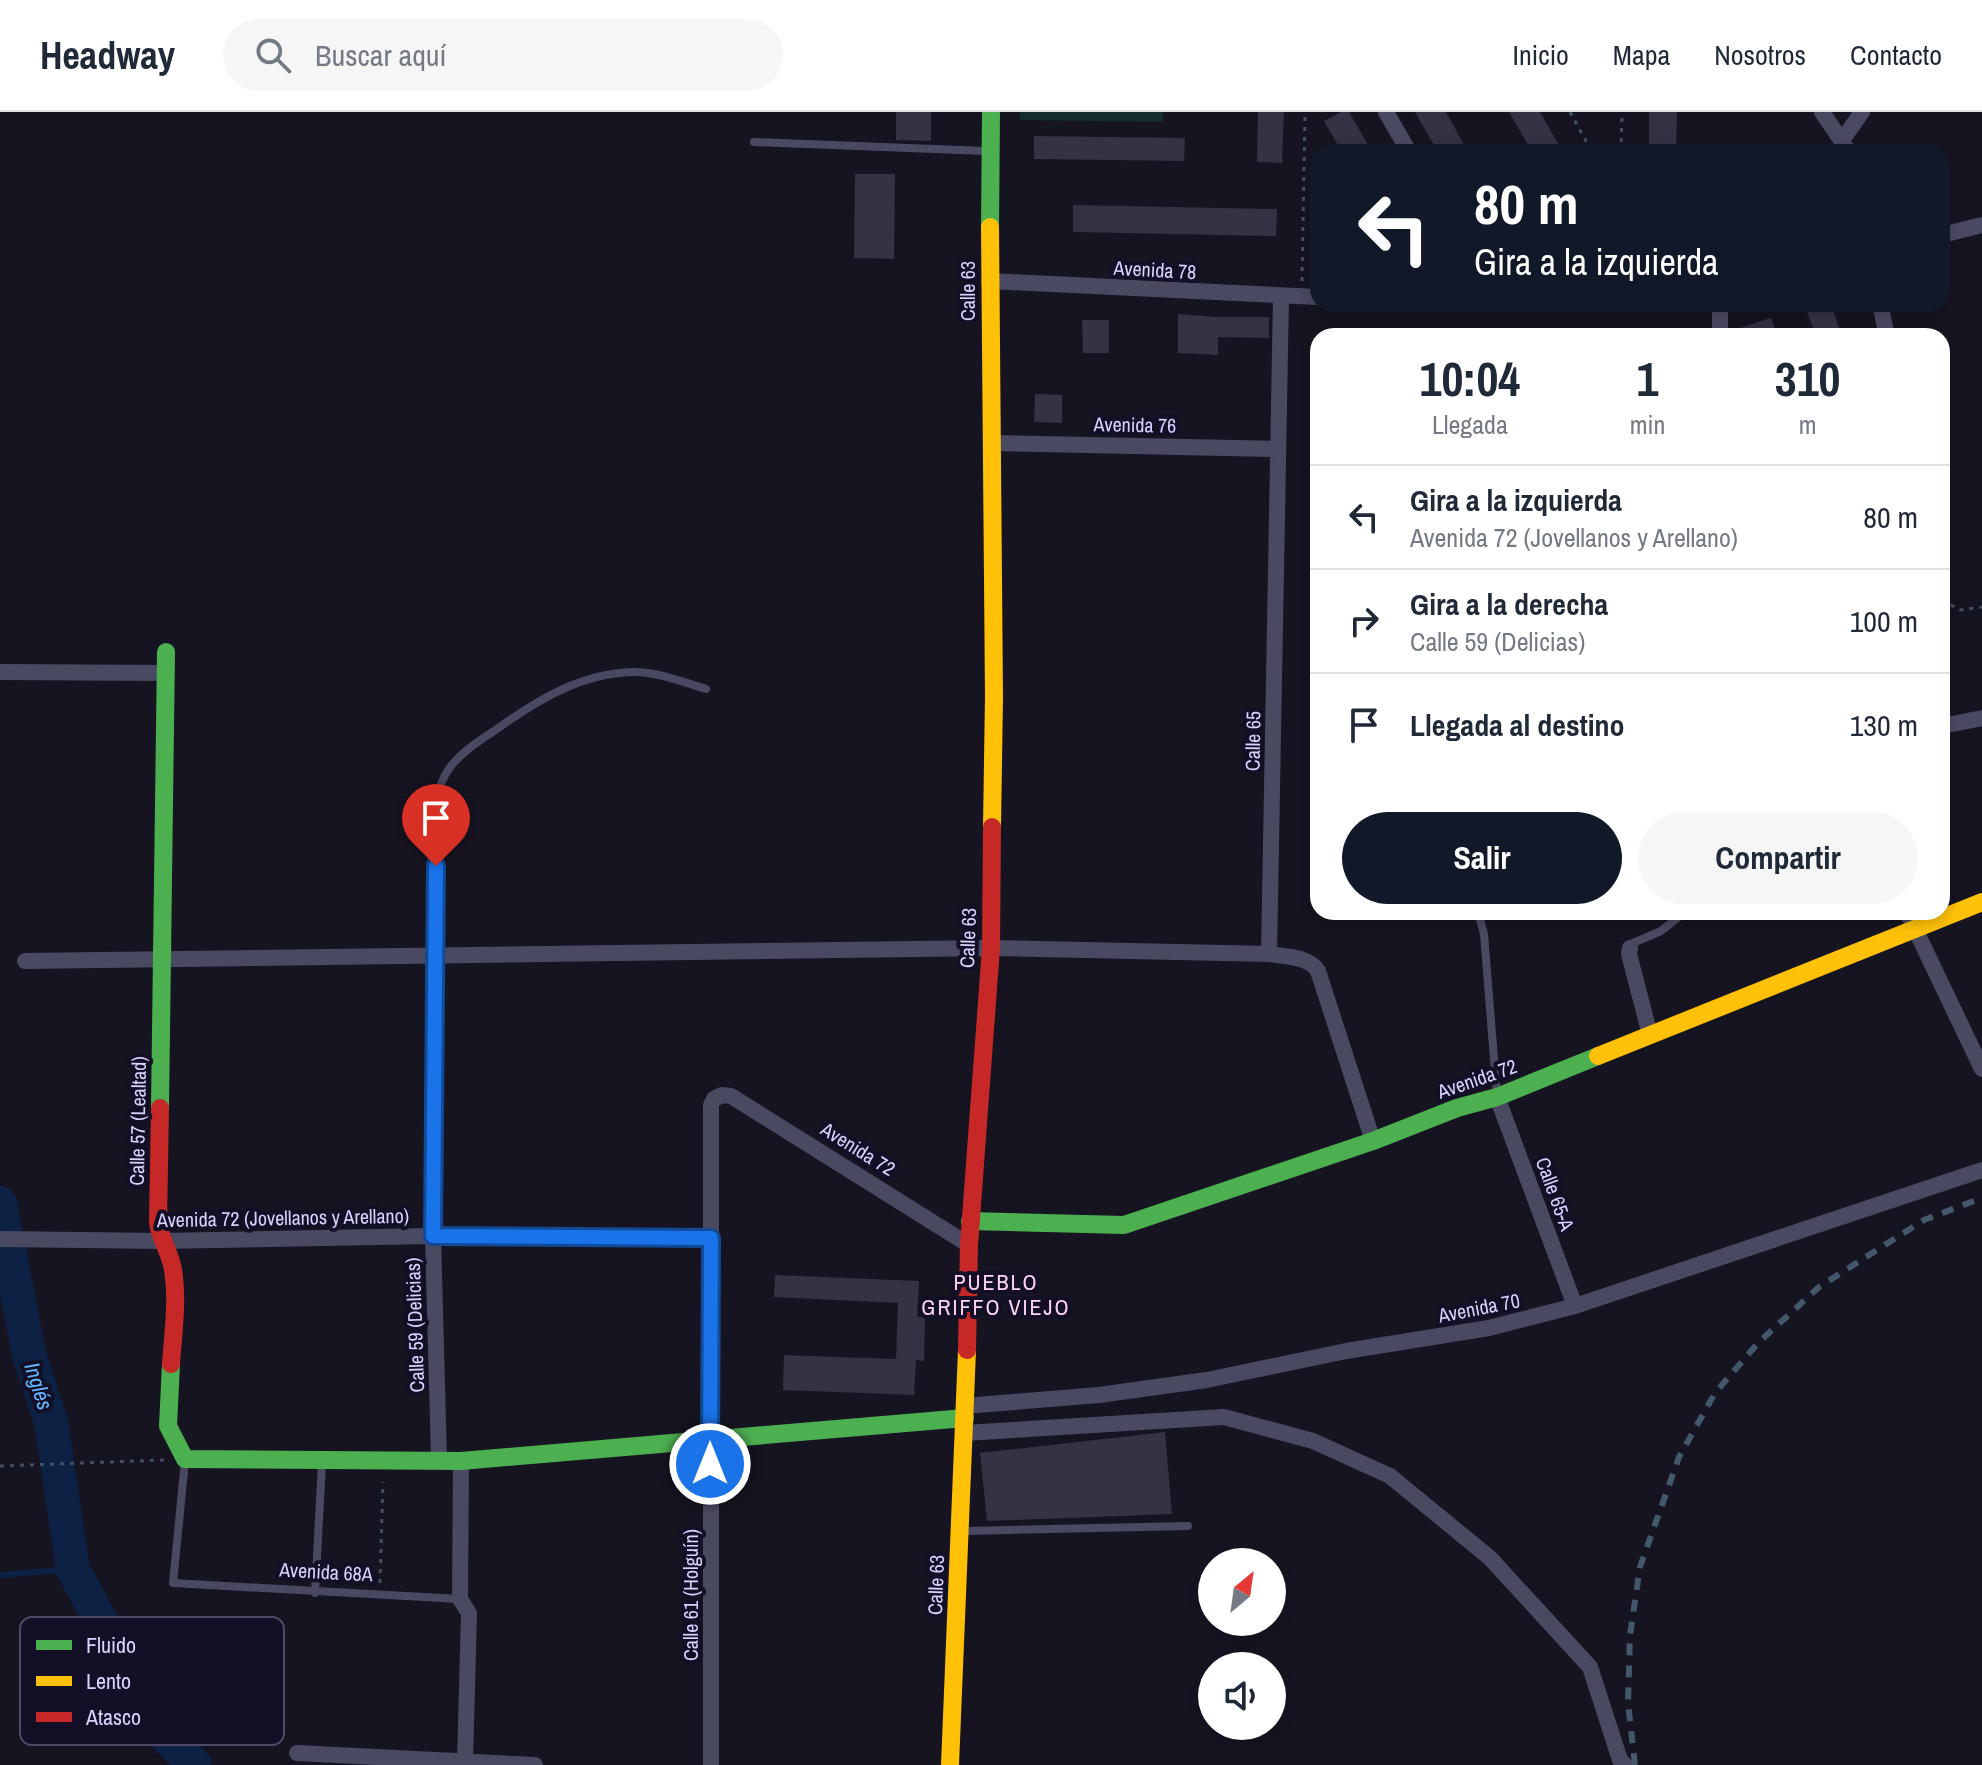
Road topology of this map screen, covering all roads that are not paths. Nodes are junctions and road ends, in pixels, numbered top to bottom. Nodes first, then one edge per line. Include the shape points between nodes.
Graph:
1 (991, 112) edge
2 (1386, 112) edge
3 (1822, 112) edge
4 (1862, 112) edge
5 (754, 142) dead end
6 (1404, 144) edge
7 (1845, 144) edge
8 (1847, 144) edge
9 (991, 151) junction
10 (1982, 225) edge
11 (1950, 233) edge
12 (989, 281) junction
13 (1281, 296) junction
14 (1310, 297) edge
15 (991, 443) junction
16 (1278, 449) junction
17 (166, 652) dead end
18 (0, 672) edge
19 (165, 673) junction
20 (706, 689) dead end
21 (1982, 718) edge
22 (1950, 724) edge
23 (435, 805) joint
24 (1982, 902) edge
25 (1950, 910) edge
26 (1480, 920) edge
27 (1676, 920) edge
28 (1911, 920) edge
29 (991, 948) junction
30 (1630, 948) joint
31 (1269, 954) junction
32 (437, 957) junction
33 (163, 959) junction
34 (25, 961) dead end
35 (1650, 1035) junction
36 (1982, 1069) edge
37 (722, 1095) joint
38 (1497, 1097) junction
39 (1373, 1141) junction
40 (1982, 1170) edge
41 (970, 1221) junction
42 (433, 1236) junction
43 (711, 1238) junction
44 (0, 1239) edge
45 (161, 1241) junction
46 (969, 1245) junction
47 (1575, 1306) junction
48 (965, 1419) junction
49 (710, 1441) junction
50 (185, 1459) junction
51 (322, 1459) junction
52 (439, 1459) junction
53 (461, 1461) junction
54 (1188, 1526) dead end
55 (960, 1531) junction
56 (315, 1593) junction
57 (465, 1606) junction
58 (297, 1753) dead end
59 (465, 1762) junction
60 (535, 1765) edge
61 (711, 1765) edge
62 (950, 1765) edge
63 (1625, 1765) edge

1 - 9 street, Calle 63
2 - 6 street
3 - 7 street
4 - 8 street
5 - 9 lane
9 - 12 street, Calle 63
10 - 11 street
12 - 13 street, Avenida 78
12 - 15 street, Calle 63
13 - 14 street, Avenida 78
13 - 16 street, Calle 65
15 - 16 street, Avenida 76
15 - 29 street, Calle 63
16 - 31 street, Calle 65
17 - 19 street, Calle 57 (Lealtad)
18 - 19 street
19 - 33 street, Calle 57 (Lealtad)
20 - 23 lane via 636,672 565,686 461,754 449,768
21 - 22 street
23 - 32 street, Calle 59 (Delicias)
24 - 25 street, Avenida 72
26 - 38 lane
27 - 30 lane
28 - 35 street, Avenida 72
28 - 36 street
29 - 31 street
29 - 32 street
29 - 41 street, Calle 63
30 - 35 street
31 - 39 street via 1303,959 1318,971
32 - 33 street
32 - 42 street, Calle 59 (Delicias)
33 - 34 street
33 - 45 street, Calle 57 (Lealtad)
35 - 38 street, Avenida 72
37 - 43 street, Calle 61 (Holguín) via 711,1105
37 - 46 street, Avenida 72
38 - 39 street, Avenida 72
38 - 47 street, Calle 65-A
39 - 41 street, Avenida 72 via 1124,1225
40 - 47 street, Avenida 70
41 - 46 street, Calle 63
42 - 43 street, Avenida 72 (Jovellanos y Arellano)
42 - 45 street, Avenida 72 (Jovellanos y Arellano)
42 - 52 street, Calle 59 (Delicias)
43 - 49 street, Calle 61 (Holguín)
44 - 45 street, Avenida 72 (Jovellanos y Arellano)
45 - 50 street, Calle 57 (Lealtad) via 173,1267 175,1290 168,1426
46 - 48 street, Calle 63
47 - 48 street, Avenida 70 via 1489,1328
48 - 49 street
48 - 55 street, Calle 63
48 - 63 street via 1224,1417 1313,1441 1390,1476 1490,1558 1590,1667
49 - 53 street
49 - 61 street, Calle 61 (Holguín)
50 - 51 street
50 - 56 lane, Avenida 68A via 173,1583
51 - 52 street
51 - 56 lane
52 - 53 street
53 - 57 street
54 - 55 lane
55 - 62 street, Calle 63
56 - 57 lane, Avenida 68A
57 - 59 street
58 - 59 street
59 - 60 street

